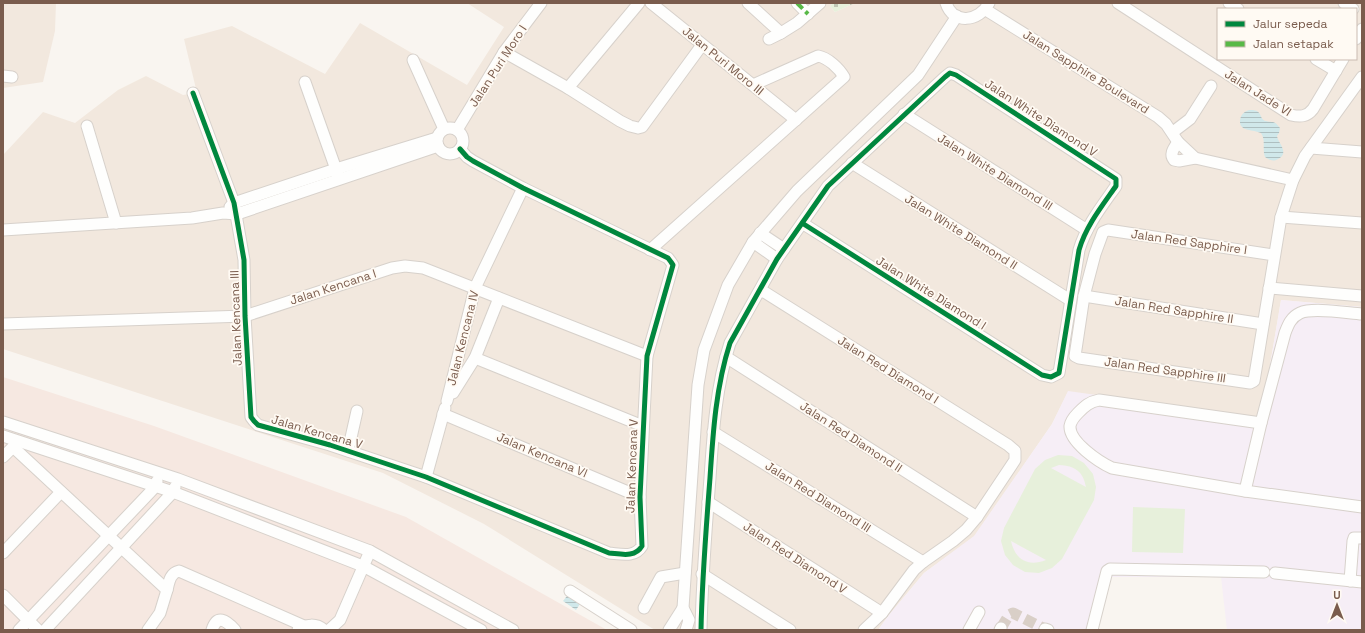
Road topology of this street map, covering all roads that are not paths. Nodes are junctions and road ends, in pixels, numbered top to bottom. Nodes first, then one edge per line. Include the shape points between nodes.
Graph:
1 (541, 3) edge
2 (639, 3) edge
3 (651, 3) edge
4 (748, 3) edge
5 (797, 3) edge
6 (820, 3) edge
7 (946, 3) edge
8 (1118, 3) edge
9 (988, 6) edge
10 (808, 14) junction
11 (958, 16) junction
12 (781, 33) junction
13 (769, 39) dead end
14 (702, 45) junction
15 (504, 52) junction
16 (413, 60) dead end
17 (1318, 60) edge
18 (1342, 60) edge
19 (1336, 71) junction
20 (1362, 77) edge
21 (305, 82) dead end
22 (753, 85) junction
23 (1210, 86) dead end
24 (568, 88) junction
25 (193, 93) dead end
26 (904, 114) junction
27 (796, 120) junction
28 (88, 126) dead end
29 (444, 129) junction
30 (457, 130) junction
31 (1175, 137) junction
32 (438, 142) junction
33 (1311, 148) junction
34 (1362, 152) edge
35 (461, 153) junction
36 (1195, 158) junction
37 (852, 163) junction
38 (336, 168) junction
39 (340, 179) junction
40 (1294, 180) junction
41 (523, 188) junction
42 (234, 203) junction
43 (223, 213) junction
44 (237, 214) junction
45 (1281, 217) junction
46 (116, 223) junction
47 (802, 223) junction
48 (1362, 223) edge
49 (3, 230) edge
50 (1086, 230) junction
51 (760, 233) junction
52 (753, 242) junction
53 (784, 249) junction
54 (650, 250) junction
55 (1274, 255) junction
56 (777, 259) junction
57 (475, 288) junction
58 (1269, 288) junction
59 (760, 290) junction
60 (1084, 296) junction
61 (1362, 296) edge
62 (499, 298) junction
63 (1070, 300) junction
64 (1362, 314) edge
65 (245, 316) junction
66 (3, 324) edge
67 (1263, 324) junction
68 (647, 356) junction
69 (726, 357) junction
70 (475, 358) junction
71 (447, 401) junction
72 (357, 411) dead end
73 (443, 414) junction
74 (254, 421) joint
75 (3, 422) edge
76 (1261, 423) junction
77 (643, 426) junction
78 (24, 428) junction
79 (713, 432) junction
80 (3, 436) edge
81 (16, 444) junction
82 (348, 451) junction
83 (3, 457) edge
84 (160, 473) junction
85 (426, 477) junction
86 (178, 479) junction
87 (156, 486) junction
88 (1245, 491) junction
89 (61, 492) junction
90 (173, 492) junction
91 (640, 497) junction
92 (708, 502) junction
93 (1362, 507) edge
94 (977, 517) junction
95 (108, 536) junction
96 (1362, 538) edge
97 (121, 548) junction
98 (370, 551) junction
99 (3, 553) edge
100 (923, 562) junction
101 (363, 566) junction
102 (685, 573) junction
103 (702, 574) junction
104 (1350, 581) junction
105 (1362, 582) edge
106 (167, 590) junction
107 (570, 591) dead end
108 (3, 595) edge
109 (644, 608) dead end
110 (683, 608) junction
111 (480, 612) junction
112 (979, 612) dead end
113 (882, 614) junction
114 (29, 620) junction
115 (301, 628) edge
116 (474, 628) edge
117 (20, 630) edge
118 (38, 630) edge
119 (45, 630) edge
120 (148, 630) edge
121 (212, 630) edge
122 (234, 630) edge
123 (324, 630) edge
124 (329, 630) edge
125 (513, 630) edge
126 (631, 630) edge
127 (669, 630) edge
128 (686, 630) edge
129 (701, 630) edge
130 (790, 630) edge
131 (864, 630) edge
132 (969, 630) edge
133 (1092, 630) edge

1 - 15 street, Jalan Puri Moro I
2 - 24 street
3 - 14 street, Jalan Puri Moro III
4 - 12 street
5 - 10 street
6 - 10 street
7 - 11 street via 951,12
8 - 19 street, Jalan Jade VI via 1291,115 1298,117 1309,113
9 - 11 street via 980,15 973,18
9 - 31 street, Jalan Sapphire Boulevard via 1158,117
10 - 12 street via 798,24
11 - 51 street via 918,75 797,191
12 - 13 street
14 - 22 street, Jalan Puri Moro III
14 - 24 street via 642,127 630,126 620,121
15 - 24 street
15 - 30 street, Jalan Puri Moro I
16 - 29 street
17 - 19 street
18 - 19 street
20 - 33 street
21 - 38 street
22 - 27 street, Jalan Puri Moro III
22 - 27 street via 818,56 829,60 844,77
23 - 31 street via 1190,119
25 - 42 street, Jalan Kencana III
26 - 37 street
26 - 50 street, Jalan White Diamond III
26 - 50 street, Jalan White Diamond V via 945,77 950,74 956,75 1116,179 1116,186
27 - 54 street
28 - 46 street
29 - 30 street via 451,127
29 - 32 street via 438,134
30 - 35 street via 463,139
31 - 36 street, Jalan Sapphire Boulevard
31 - 36 street via 1172,150 1174,160
32 - 35 street via 442,152
32 - 38 street
32 - 39 street
33 - 34 street
33 - 40 street via 1300,164
35 - 41 street, Jalan Kencana V
36 - 40 street
37 - 47 street via 828,186
37 - 63 street, Jalan White Diamond II
38 - 39 street
38 - 42 street
39 - 44 street
40 - 45 street
41 - 54 street, Jalan Kencana V
41 - 57 street, Jalan Kencana IV
42 - 43 street
42 - 44 street, Jalan Kencana III
43 - 44 street
43 - 46 street via 192,218
44 - 65 street, Jalan Kencana III via 244,260
45 - 48 street
45 - 55 street
46 - 49 street
47 - 53 street
47 - 63 street, Jalan White Diamond I via 1042,375 1051,377 1059,373
50 - 63 street via 1079,250
51 - 52 street
51 - 53 street
52 - 56 street
52 - 102 street via 728,284 704,350 698,385
53 - 56 street
54 - 68 street, Jalan Kencana V via 668,258 673,266
55 - 58 street
55 - 60 street, Jalan Red Sapphire I via 1105,231 1095,254
56 - 59 street
57 - 62 street, Jalan Kencana I
57 - 65 street, Jalan Kencana I via 423,268 405,266
57 - 71 street, Jalan Kencana IV
58 - 61 street
58 - 67 street
59 - 69 street via 730,343
59 - 94 street, Jalan Red Diamond I via 1015,451 1015,460
60 - 67 street, Jalan Red Sapphire II
60 - 67 street, Jalan Red Sapphire III via 1075,353 1077,357 1252,382 1255,379
62 - 68 street, Jalan Kencana I
62 - 70 street, Jalan Kencana IV
64 - 76 street via 1314,310 1300,313 1291,320 1285,333
65 - 66 street, Jalan Kencana I
65 - 74 street, Jalan Kencana III via 251,417
68 - 77 street, Jalan Kencana V
69 - 79 street
69 - 94 street, Jalan Red Diamond II
70 - 71 street, Jalan Kencana IV
70 - 77 street
71 - 73 street, Jalan Kencana IV
72 - 82 street
73 - 85 street, Jalan Kencana IV
73 - 91 street, Jalan Kencana VI
74 - 82 street, Jalan Kencana V via 258,425
75 - 78 street
76 - 88 street
76 - 88 street via 1099,400 1085,405 1070,425 1071,434 1088,454 1112,468
77 - 91 street, Jalan Kencana V
78 - 81 street
78 - 84 street
79 - 92 street
79 - 100 street, Jalan Red Diamond III
80 - 81 street
81 - 83 street
81 - 87 street
81 - 89 street
82 - 85 street, Jalan Kencana V
84 - 86 street
84 - 87 street
85 - 91 street, Jalan Kencana V via 609,553 626,555 636,553 642,546
86 - 90 street
86 - 98 street
87 - 90 street
87 - 95 street
88 - 93 street
89 - 95 street
89 - 99 street
90 - 97 street
90 - 101 street
92 - 103 street
92 - 113 street, Jalan Red Diamond V
94 - 100 street via 954,541
95 - 97 street
95 - 114 street
96 - 104 street via 1354,538 1352,541
97 - 106 street
97 - 119 street
98 - 101 street
98 - 111 street
100 - 113 street via 914,570
101 - 116 street
101 - 124 street via 340,620
102 - 109 street via 660,577
102 - 110 street
103 - 129 street
103 - 130 street
104 - 105 street
104 - 133 street via 1269,572 1110,568 1107,571
106 - 115 street via 171,576 179,571
106 - 120 street via 160,613
107 - 126 street
108 - 114 street
110 - 127 street
110 - 128 street via 689,620
111 - 116 street
111 - 125 street
112 - 132 street
113 - 131 street
114 - 117 street
114 - 118 street
115 - 123 street via 310,624
121 - 122 street via 214,623 222,620

